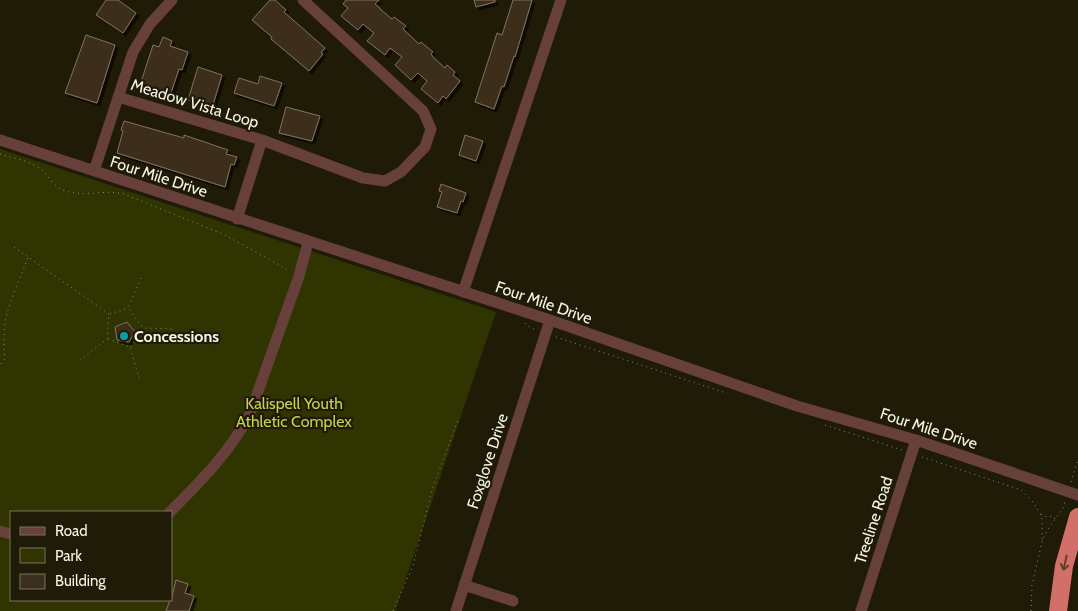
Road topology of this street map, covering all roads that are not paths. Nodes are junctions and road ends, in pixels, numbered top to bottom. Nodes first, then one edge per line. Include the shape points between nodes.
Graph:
1 (172, 0) edge
2 (303, 0) edge
3 (561, 0) edge
4 (118, 97) junction
5 (0, 140) edge
6 (262, 140) junction
7 (94, 171) junction
8 (237, 219) junction
9 (308, 242) junction
10 (464, 292) junction
11 (550, 320) junction
12 (916, 440) junction
13 (1078, 495) edge
14 (171, 511) edge
15 (1078, 517) edge
16 (464, 585) junction
17 (513, 601) dead end
18 (456, 611) edge
19 (861, 611) edge
20 (1058, 611) edge

1 - 4 street, Meadow Vista Loop via 150,24 133,52
2 - 6 street, Meadow Vista Loop via 423,111 431,129 424,147 401,172 385,180 363,178
3 - 10 street
4 - 6 street, Meadow Vista Loop
4 - 7 street, Meadow Vista Loop
5 - 7 street, Four Mile Drive
6 - 8 street, Meadow Vista Loop
7 - 8 street, Four Mile Drive
8 - 9 street, Four Mile Drive
9 - 10 street, Four Mile Drive
9 - 14 street via 250,414 209,472
10 - 11 street, Four Mile Drive
11 - 12 street, Four Mile Drive via 797,406
11 - 16 street, Foxglove Drive
12 - 13 street, Four Mile Drive
12 - 19 street, Treeline Road
15 -> 20 highway via 1064,566
16 - 17 street
16 - 18 street, Foxglove Drive

